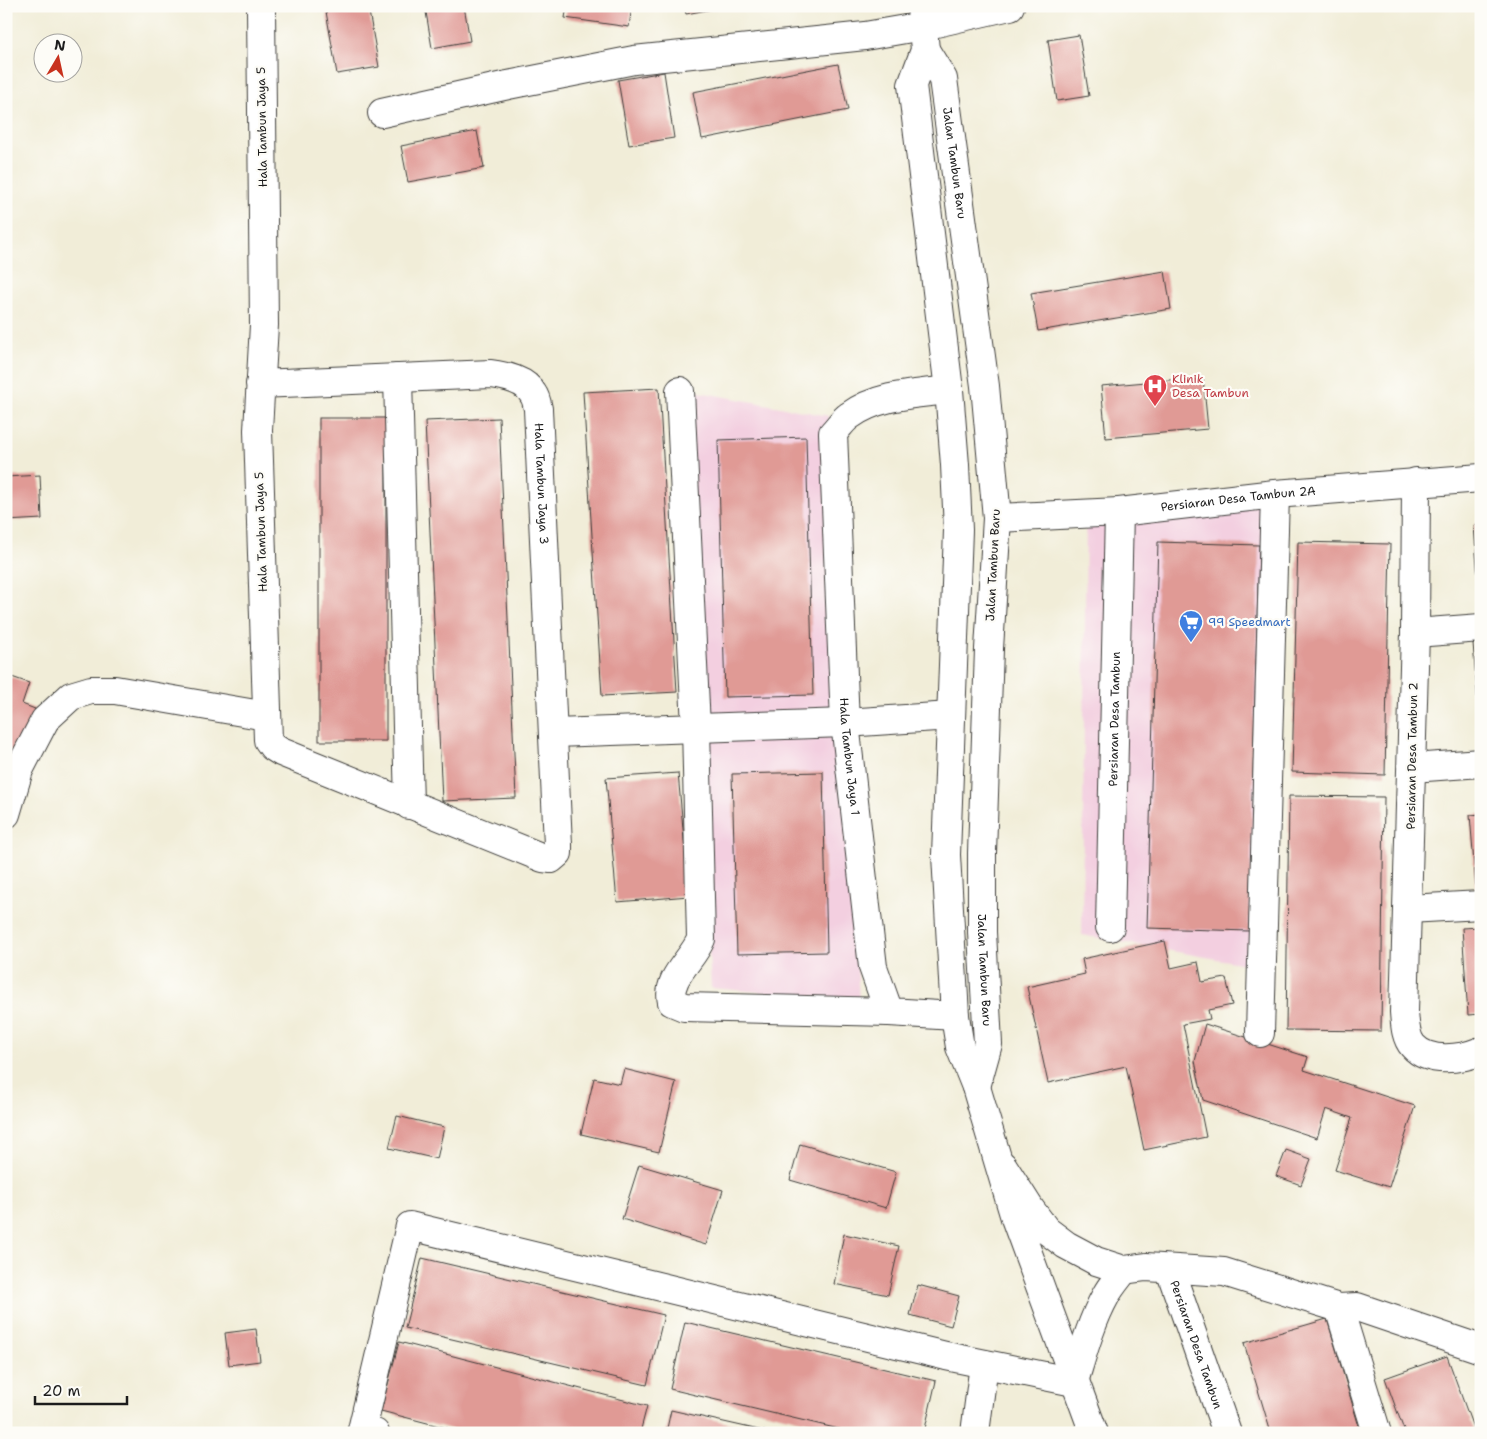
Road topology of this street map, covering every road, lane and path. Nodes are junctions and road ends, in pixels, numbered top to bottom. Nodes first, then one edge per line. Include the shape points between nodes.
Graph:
1 (261, 6) edge
2 (1010, 6) edge
3 (923, 28) edge
4 (382, 113) dead end
5 (398, 378) junction
6 (260, 384) junction
7 (949, 390) junction
8 (680, 391) dead end
9 (955, 465) junction
10 (1481, 478) edge
11 (1416, 482) junction
12 (1276, 494) junction
13 (1119, 512) junction
14 (997, 518) junction
15 (1481, 628) edge
16 (1415, 633) junction
17 (989, 648) junction
18 (266, 716) junction
19 (951, 716) junction
20 (845, 723) junction
21 (696, 727) junction
22 (554, 733) junction
23 (1481, 764) edge
24 (1412, 768) junction
25 (984, 788) junction
26 (409, 805) junction
27 (6, 814) edge
28 (558, 853) joint
29 (1481, 905) edge
30 (1408, 910) junction
31 (1110, 927) dead end
32 (889, 1012) junction
33 (955, 1016) junction
34 (1260, 1034) dead end
35 (1481, 1051) edge
36 (976, 1087) junction
37 (996, 1154) junction
38 (1124, 1270) junction
39 (1170, 1270) junction
40 (1339, 1308) junction
41 (1481, 1349) edge
42 (984, 1364) junction
43 (1074, 1382) junction
44 (375, 1433) edge
45 (975, 1433) edge
46 (1094, 1433) edge
47 (1226, 1433) edge
48 (1377, 1433) edge

1 - 6 street, Hala Tambun Jaya 5 via 264,325
2 - 3 street
3 - 4 street via 634,60
3 - 7 street via 912,85
3 - 14 street, Jalan Tambun Baru via 943,79 985,386
5 - 6 street, Hala Tambun Jaya 3
5 - 22 street, Hala Tambun Jaya 3 via 491,374 507,376 533,392 538,409
5 - 26 street
6 - 18 street, Hala Tambun Jaya 5 via 258,430
7 - 9 street
7 - 20 street, Hala Tambun Jaya 1 via 897,396 872,403 848,416 833,433
8 - 21 street
9 - 14 street via 968,487
9 - 19 street via 958,530
10 - 11 street, Persiaran Desa Tambun 2A
11 - 12 street, Persiaran Desa Tambun 2A
11 - 16 street, Persiaran Desa Tambun 2
12 - 13 street, Persiaran Desa Tambun 2A
12 - 34 street
13 - 14 street, Persiaran Desa Tambun 2A
13 - 31 street, Persiaran Desa Tambun
14 - 17 street, Jalan Tambun Baru
15 - 16 street
16 - 24 street, Persiaran Desa Tambun 2
17 - 19 street
17 - 25 street, Jalan Tambun Baru
18 - 26 street, Hala Tambun Jaya 5 via 268,740 273,748
18 - 27 street via 115,690 91,690 72,696 45,720 19,770
19 - 20 street
19 - 25 street via 965,738
19 - 33 street via 946,854
20 - 21 street
20 - 32 street, Hala Tambun Jaya 1 via 873,967
21 - 22 street
21 - 32 street via 701,939 673,983 670,992 672,1002 684,1007
22 - 28 street, Hala Tambun Jaya 3
23 - 24 street
24 - 30 street, Persiaran Desa Tambun 2
25 - 36 street, Jalan Tambun Baru via 982,932 988,1044
26 - 28 street, Hala Tambun Jaya 5 via 543,858 552,858
29 - 30 street
30 - 35 street, Persiaran Desa Tambun 2 via 1405,1029 1412,1045 1423,1054 1440,1058 1458,1058
32 - 33 street
33 - 36 street via 960,1047
36 - 37 street
37 - 38 street, Persiaran Desa Tambun via 1046,1230 1096,1261
37 - 43 street via 1015,1218
38 - 39 street, Persiaran Desa Tambun via 1146,1267
38 - 43 street via 1095,1317
39 - 40 street via 1224,1272
39 - 47 street, Persiaran Desa Tambun
40 - 41 street via 1357,1307
40 - 48 street
42 - 43 street
42 - 44 street via 410,1226 362,1430
42 - 45 street
43 - 46 street

